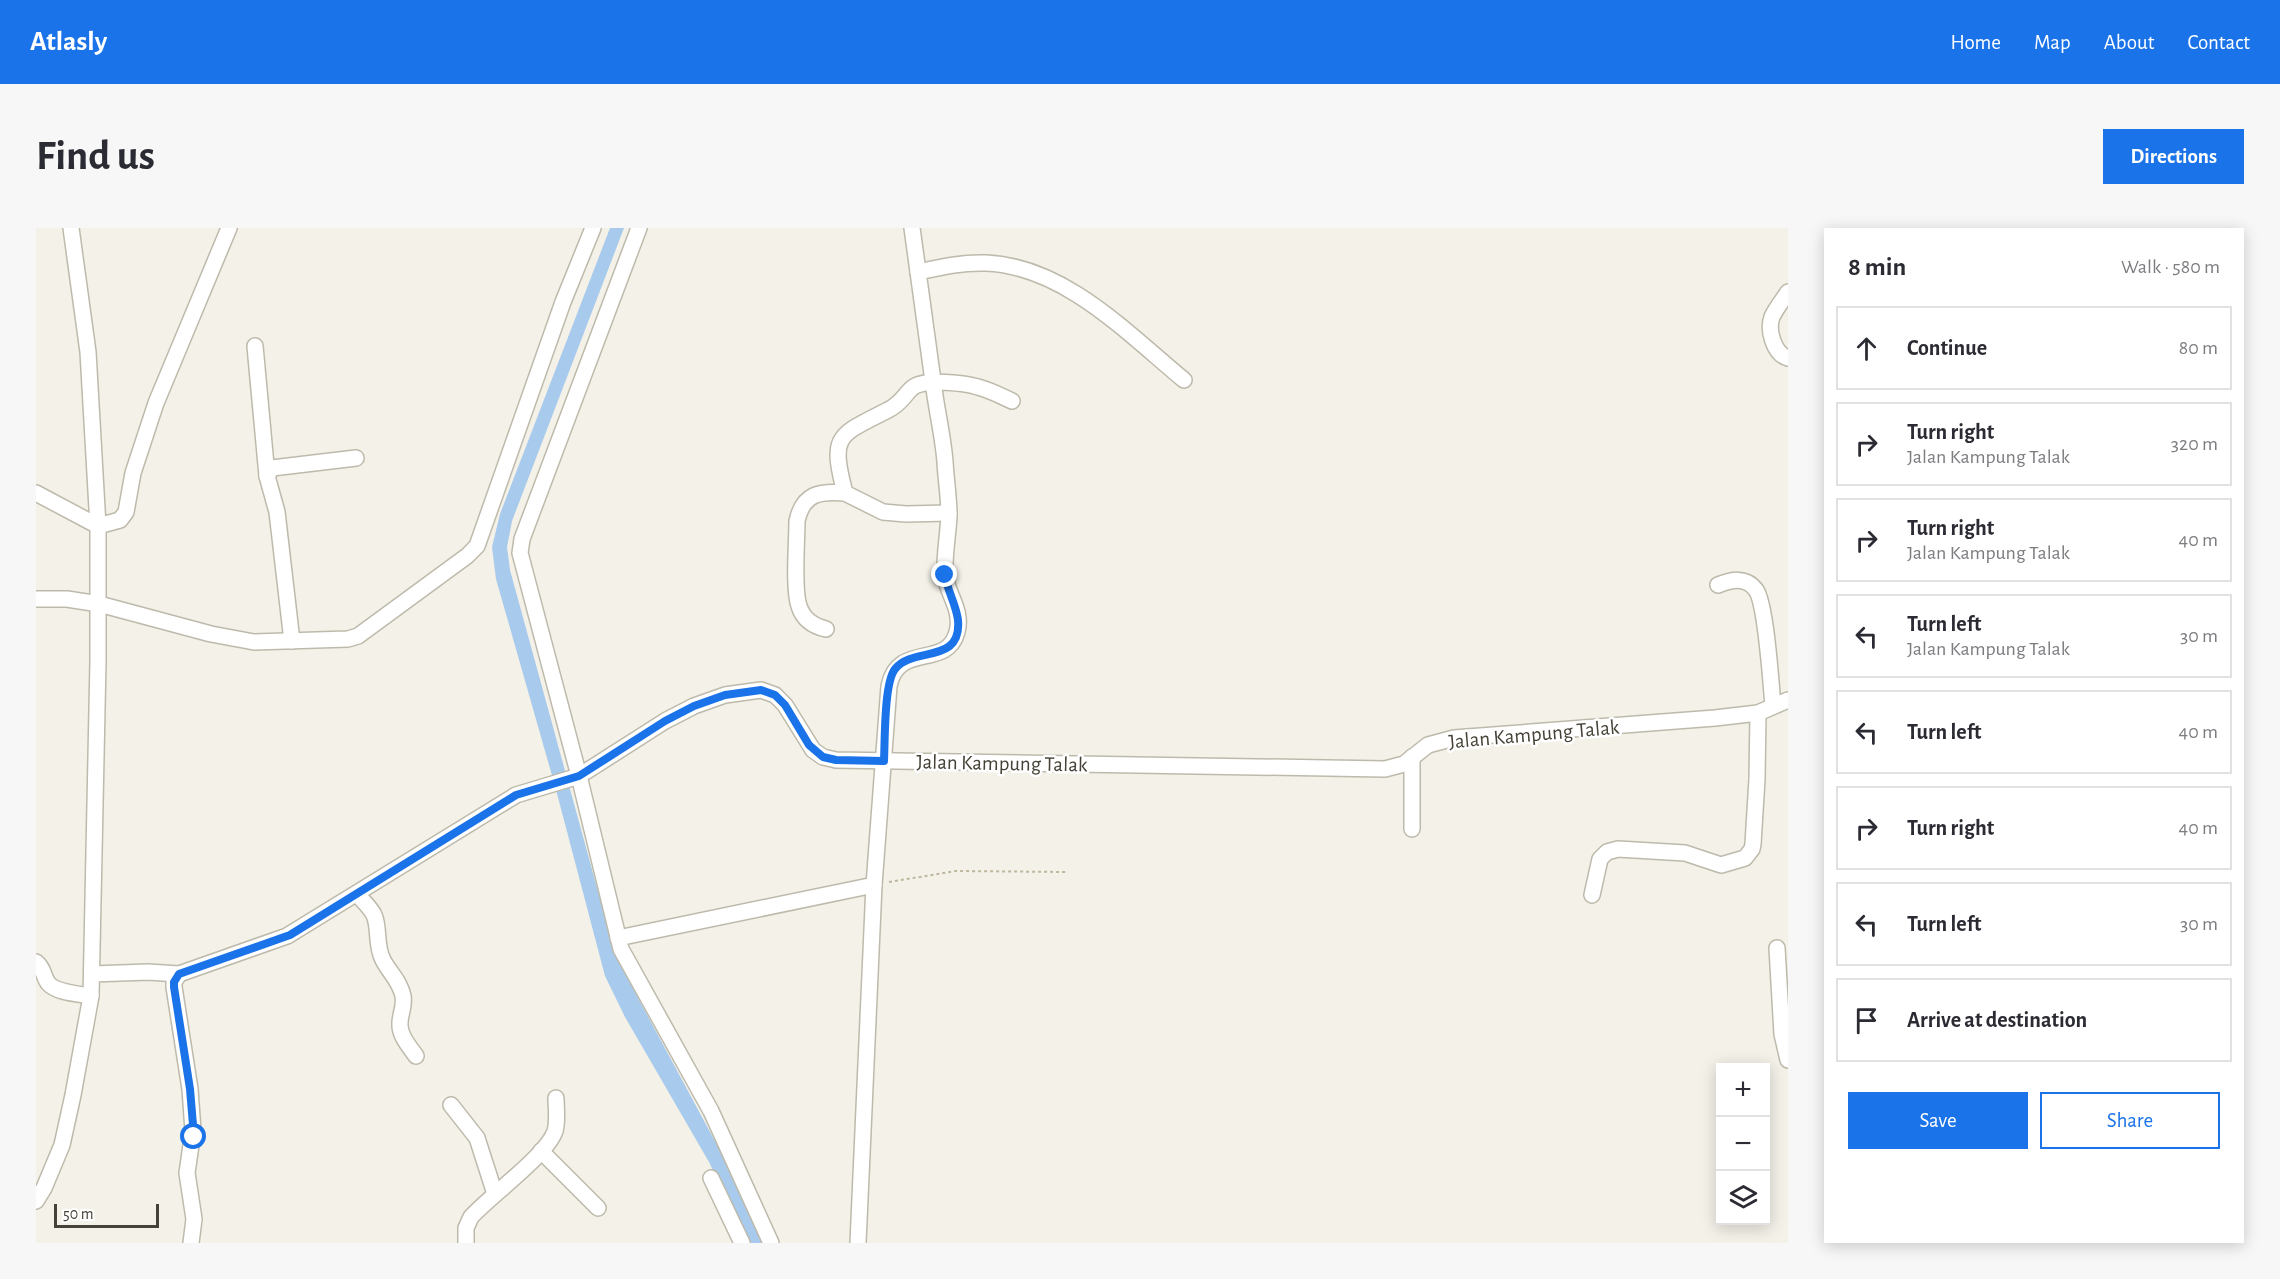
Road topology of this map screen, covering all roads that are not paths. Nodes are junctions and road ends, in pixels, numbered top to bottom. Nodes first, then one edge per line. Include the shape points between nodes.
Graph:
1 (71, 228) edge
2 (229, 228) edge
3 (593, 228) edge
4 (639, 228) edge
5 (912, 228) edge
6 (918, 272) junction
7 (1788, 292) edge
8 (255, 346) dead end
9 (1788, 358) edge
10 (1184, 380) dead end
11 (933, 382) junction
12 (1012, 401) dead end
13 (356, 458) dead end
14 (267, 476) junction
15 (36, 493) edge
16 (845, 493) junction
17 (949, 513) junction
18 (98, 526) junction
19 (1718, 585) dead end
20 (36, 599) edge
21 (99, 604) junction
22 (826, 629) dead end
23 (292, 641) junction
24 (1788, 700) edge
25 (1773, 706) junction
26 (1758, 712) junction
27 (1412, 757) junction
28 (884, 761) junction
29 (575, 777) junction
30 (1412, 829) dead end
31 (874, 885) junction
32 (357, 894) junction
33 (1592, 895) dead end
34 (618, 938) junction
35 (1777, 948) dead end
36 (36, 962) edge
37 (92, 974) junction
38 (179, 974) junction
39 (92, 996) junction
40 (416, 1056) dead end
41 (1788, 1060) edge
42 (556, 1098) dead end
43 (451, 1105) dead end
44 (541, 1151) junction
45 (711, 1178) dead end
46 (495, 1194) junction
47 (36, 1201) edge
48 (598, 1208) dead end
49 (191, 1243) edge
50 (466, 1243) edge
51 (742, 1243) edge
52 (771, 1243) edge
53 (858, 1243) edge

1 - 18 street via 88,352
2 - 18 street via 156,404 133,473 126,512 120,520
3 - 23 street via 562,302 474,550 358,636
4 - 29 street via 520,543
5 - 6 street
6 - 10 street via 953,264 988,263 1023,269 1056,282 1086,300
6 - 11 street
7 - 9 street via 1771,319 1770,328 1776,348
8 - 14 street
11 - 12 street via 977,386
11 - 16 street via 915,385 898,405 844,436 837,456
11 - 17 street
13 - 14 street via 272,468
14 - 23 street via 278,512
15 - 18 street
16 - 17 street via 883,512
16 - 22 street via 828,491 810,497 797,521 799,607 812,623
17 - 28 street via 945,575 955,603 957,631 947,648 939,653 909,658 895,669 889,686
18 - 21 street
19 - 25 street via 1742,580 1757,591
20 - 21 street
21 - 23 street via 211,634 254,642
21 - 37 street
24 - 25 street, Jalan Kampung Talak
25 - 26 street, Jalan Kampung Talak
26 - 27 street, Jalan Kampung Talak via 1454,738 1428,745
26 - 33 street via 1753,844 1749,854 1740,861 1721,865 1682,852 1612,850 1600,859
27 - 28 street, Jalan Kampung Talak via 1404,764 1385,769
27 - 30 street
28 - 29 street, Jalan Kampung Talak via 836,760 818,754 781,699 761,690 725,695 694,706
28 - 31 street
29 - 32 street, Jalan Kampung Talak via 516,795
29 - 34 street
31 - 34 street
31 - 53 street
32 - 38 street, Jalan Kampung Talak via 287,936
32 - 40 street via 374,915 378,950 403,996 401,1030
34 - 52 street via 622,952 711,1111
35 - 41 street via 1782,1034
36 - 39 street via 53,987
37 - 38 street, Jalan Kampung Talak
37 - 39 street
38 - 49 street via 174,987 194,1134 187,1173 194,1219
39 - 47 street via 62,1144
42 - 44 street via 554,1131
43 - 46 street via 477,1138
44 - 46 street
44 - 48 street
45 - 51 street
46 - 50 street via 471,1217

